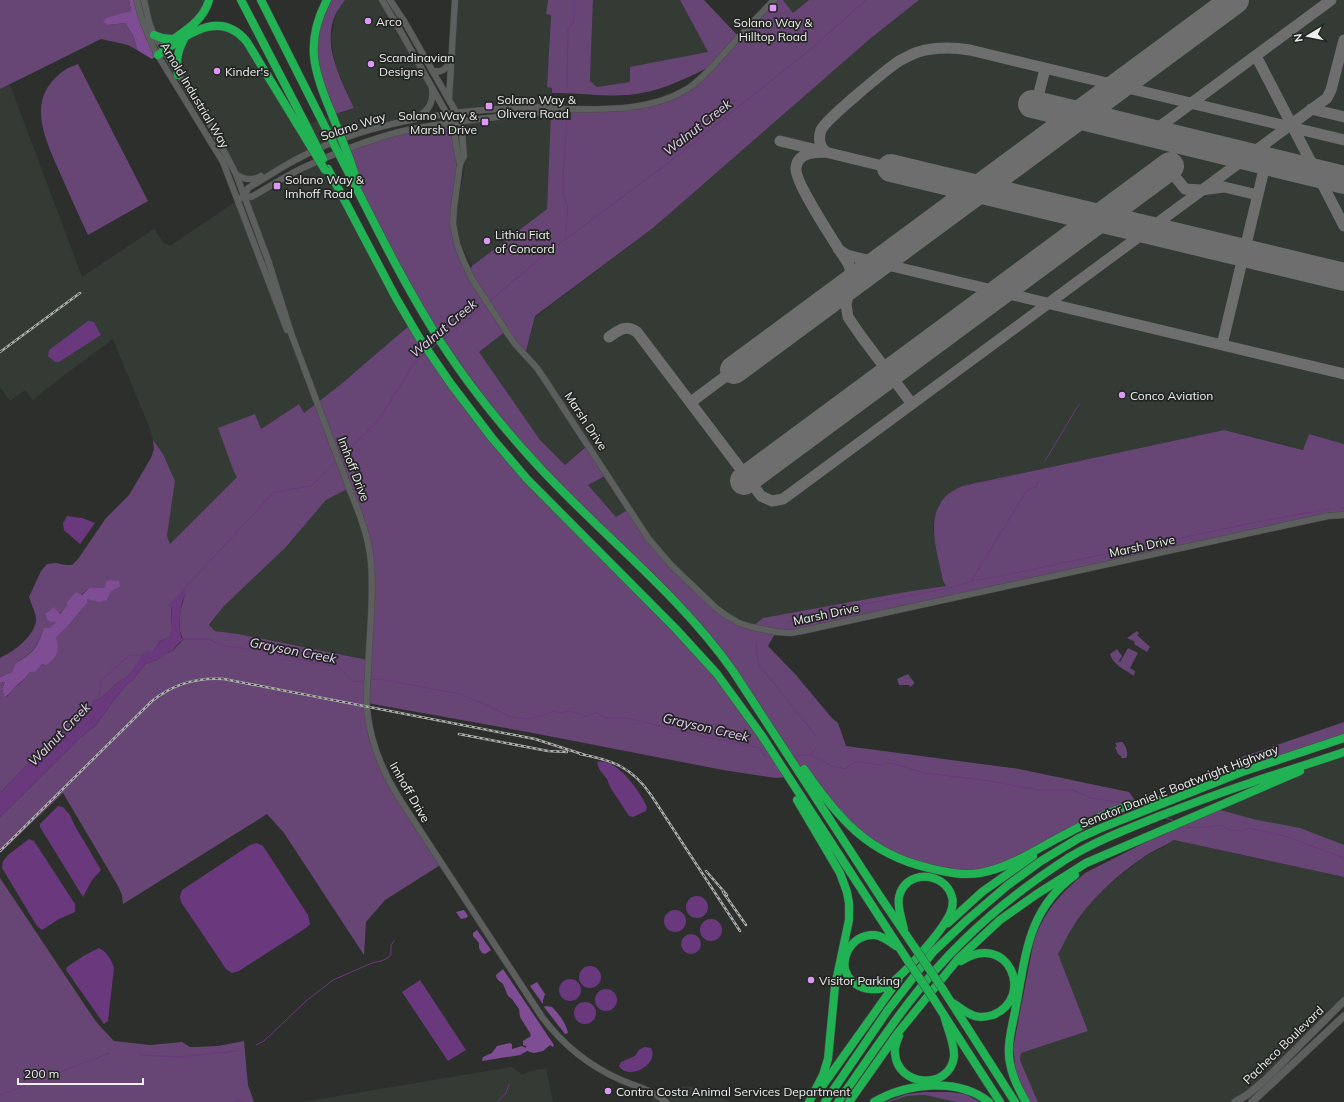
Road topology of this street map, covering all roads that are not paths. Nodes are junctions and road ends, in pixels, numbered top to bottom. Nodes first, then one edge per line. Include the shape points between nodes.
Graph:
1 (137, 0) edge
2 (144, 0) edge
3 (209, 0) edge
4 (241, 0) edge
5 (261, 0) edge
6 (327, 0) edge
7 (382, 0) edge
8 (390, 0) edge
9 (455, 0) edge
10 (774, 0) edge
11 (154, 35) junction
12 (184, 38) junction
13 (172, 39) junction
14 (161, 51) junction
15 (451, 58) junction
16 (433, 71) junction
17 (178, 75) junction
18 (431, 84) junction
19 (449, 99) junction
20 (554, 109) junction
21 (457, 114) junction
22 (448, 115) junction
23 (409, 120) junction
24 (461, 121) junction
25 (300, 122) junction
26 (452, 123) junction
27 (347, 161) junction
28 (290, 163) junction
29 (460, 164) junction
30 (236, 174) junction
31 (245, 195) junction
32 (238, 200) junction
33 (291, 333) junction
34 (1344, 515) edge
35 (1344, 738) edge
36 (1344, 752) edge
37 (1332, 756) junction
38 (788, 778) junction
39 (809, 781) junction
40 (1170, 800) junction
41 (1085, 824) junction
42 (1110, 853) junction
43 (940, 930) junction
44 (905, 933) junction
45 (900, 948) junction
46 (951, 969) junction
47 (903, 973) junction
48 (1344, 1001) edge
49 (951, 1002) junction
50 (944, 1015) junction
51 (1344, 1016) edge
52 (903, 1028) junction
53 (666, 1102) edge
54 (810, 1102) edge
55 (825, 1102) edge
56 (838, 1102) edge
57 (849, 1102) edge
58 (874, 1102) edge
59 (989, 1102) edge
60 (1000, 1102) edge
61 (1015, 1102) edge
62 (1026, 1102) edge
63 (1235, 1102) edge
64 (1252, 1102) edge

1 - 14 street, Arnold Industrial Way via 148,39
2 - 11 street, Arnold Industrial Way
3 - 13 highway via 194,24
4 - 25 highway
5 - 27 highway, bridge via 319,115
6 - 27 highway, bridge via 317,24 314,55 318,78
7 - 18 street, Marsh Drive
8 - 16 street
9 - 15 street
10 - 20 street, Solano Way via 706,73 679,94 629,108
11 - 13 highway
11 - 14 street, Arnold Industrial Way
12 - 14 highway
12 - 17 highway via 178,53
12 - 25 highway via 202,28 212,26 227,26 237,32
13 - 14 highway
14 - 17 street, Arnold Industrial Way
14 - 32 street, Arnold Industrial Way via 223,162
15 - 16 street via 444,70
15 - 19 street
16 - 19 street
17 - 30 street, Arnold Industrial Way via 212,128
18 - 22 street, Marsh Drive
18 - 23 street via 433,96 430,107
19 - 21 street
20 - 21 street, Solano Way via 525,107
20 - 24 street, Solano Way
21 - 22 street, Solano Way
21 - 24 street
22 - 23 street, Solano Way
22 - 26 street, Marsh Drive
23 - 28 street, Solano Way via 346,138
24 - 26 street, Solano Way
24 - 29 street, Marsh Drive via 464,156
25 - 38 highway, bridge via 337,185 406,316 451,384 527,479 676,629 716,674 762,736
26 - 29 street, Marsh Drive
26 - 31 street, Solano Way via 416,129 360,145 301,168 251,197
27 - 39 highway via 362,199 419,307 463,373 547,476 692,618 740,682 751,690
28 - 30 street via 284,163 256,179 249,180
28 - 31 street, Solano Way via 248,188
29 - 34 street, Marsh Drive via 453,224 457,244 472,279 515,344 537,368 657,550 716,608 739,623 764,630 791,633 1328,516
30 - 31 street, Arnold Industrial Way
31 - 32 street, Solano Way
31 - 33 street, Imhoff Drive
32 - 33 street, Imhoff Drive via 288,331
33 - 53 street, Imhoff Drive via 368,539 372,595 368,718 383,770 549,1026 570,1049 592,1064 654,1093
35 - 40 highway, Senator Daniel E Boatwright Highway via 1242,772
36 - 37 highway, Senator Daniel E Boatwright Highway
37 - 42 highway
37 - 56 highway, Senator Daniel E Boatwright Highway via 1198,801 1121,831 1068,858 1030,884 963,940 940,965
38 - 45 highway
38 - 54 highway via 787,782 840,873 849,903 849,920 835,986 828,1059
39 - 41 highway via 840,817 868,841 888,854 914,865 952,874 980,873 997,868
39 - 44 highway
40 - 41 highway via 1137,803
40 - 55 highway, Senator Daniel E Boatwright Highway via 1100,828 1041,860 967,920 933,952 888,1010
41 - 43 highway via 982,892
42 - 46 highway via 1058,879 1000,920 968,949
42 - 62 highway via 1082,870 1058,890 1044,908 1030,936 1009,1057 1014,1079
43 - 44 highway via 950,914 953,898 943,882 930,876 922,876 908,882 899,897
43 - 47 highway
44 - 49 highway, bridge
45 - 47 highway via 881,936 861,937 852,943 845,956 844,965 852,981 868,989 885,987
45 - 50 highway, bridge
46 - 49 highway via 975,953 989,953 1003,959 1011,970 1014,982 1011,999 998,1013 989,1016 972,1015
46 - 52 highway
47 - 54 highway
48 - 63 main road, Pacheco Boulevard via 1265,1080
49 - 61 highway
50 - 52 highway via 954,1046 954,1057 948,1070 935,1079 916,1080 896,1062 894,1052
50 - 60 highway
51 - 64 main road, Pacheco Boulevard
52 - 57 highway
58 - 59 highway via 900,1091 937,1086 971,1091

